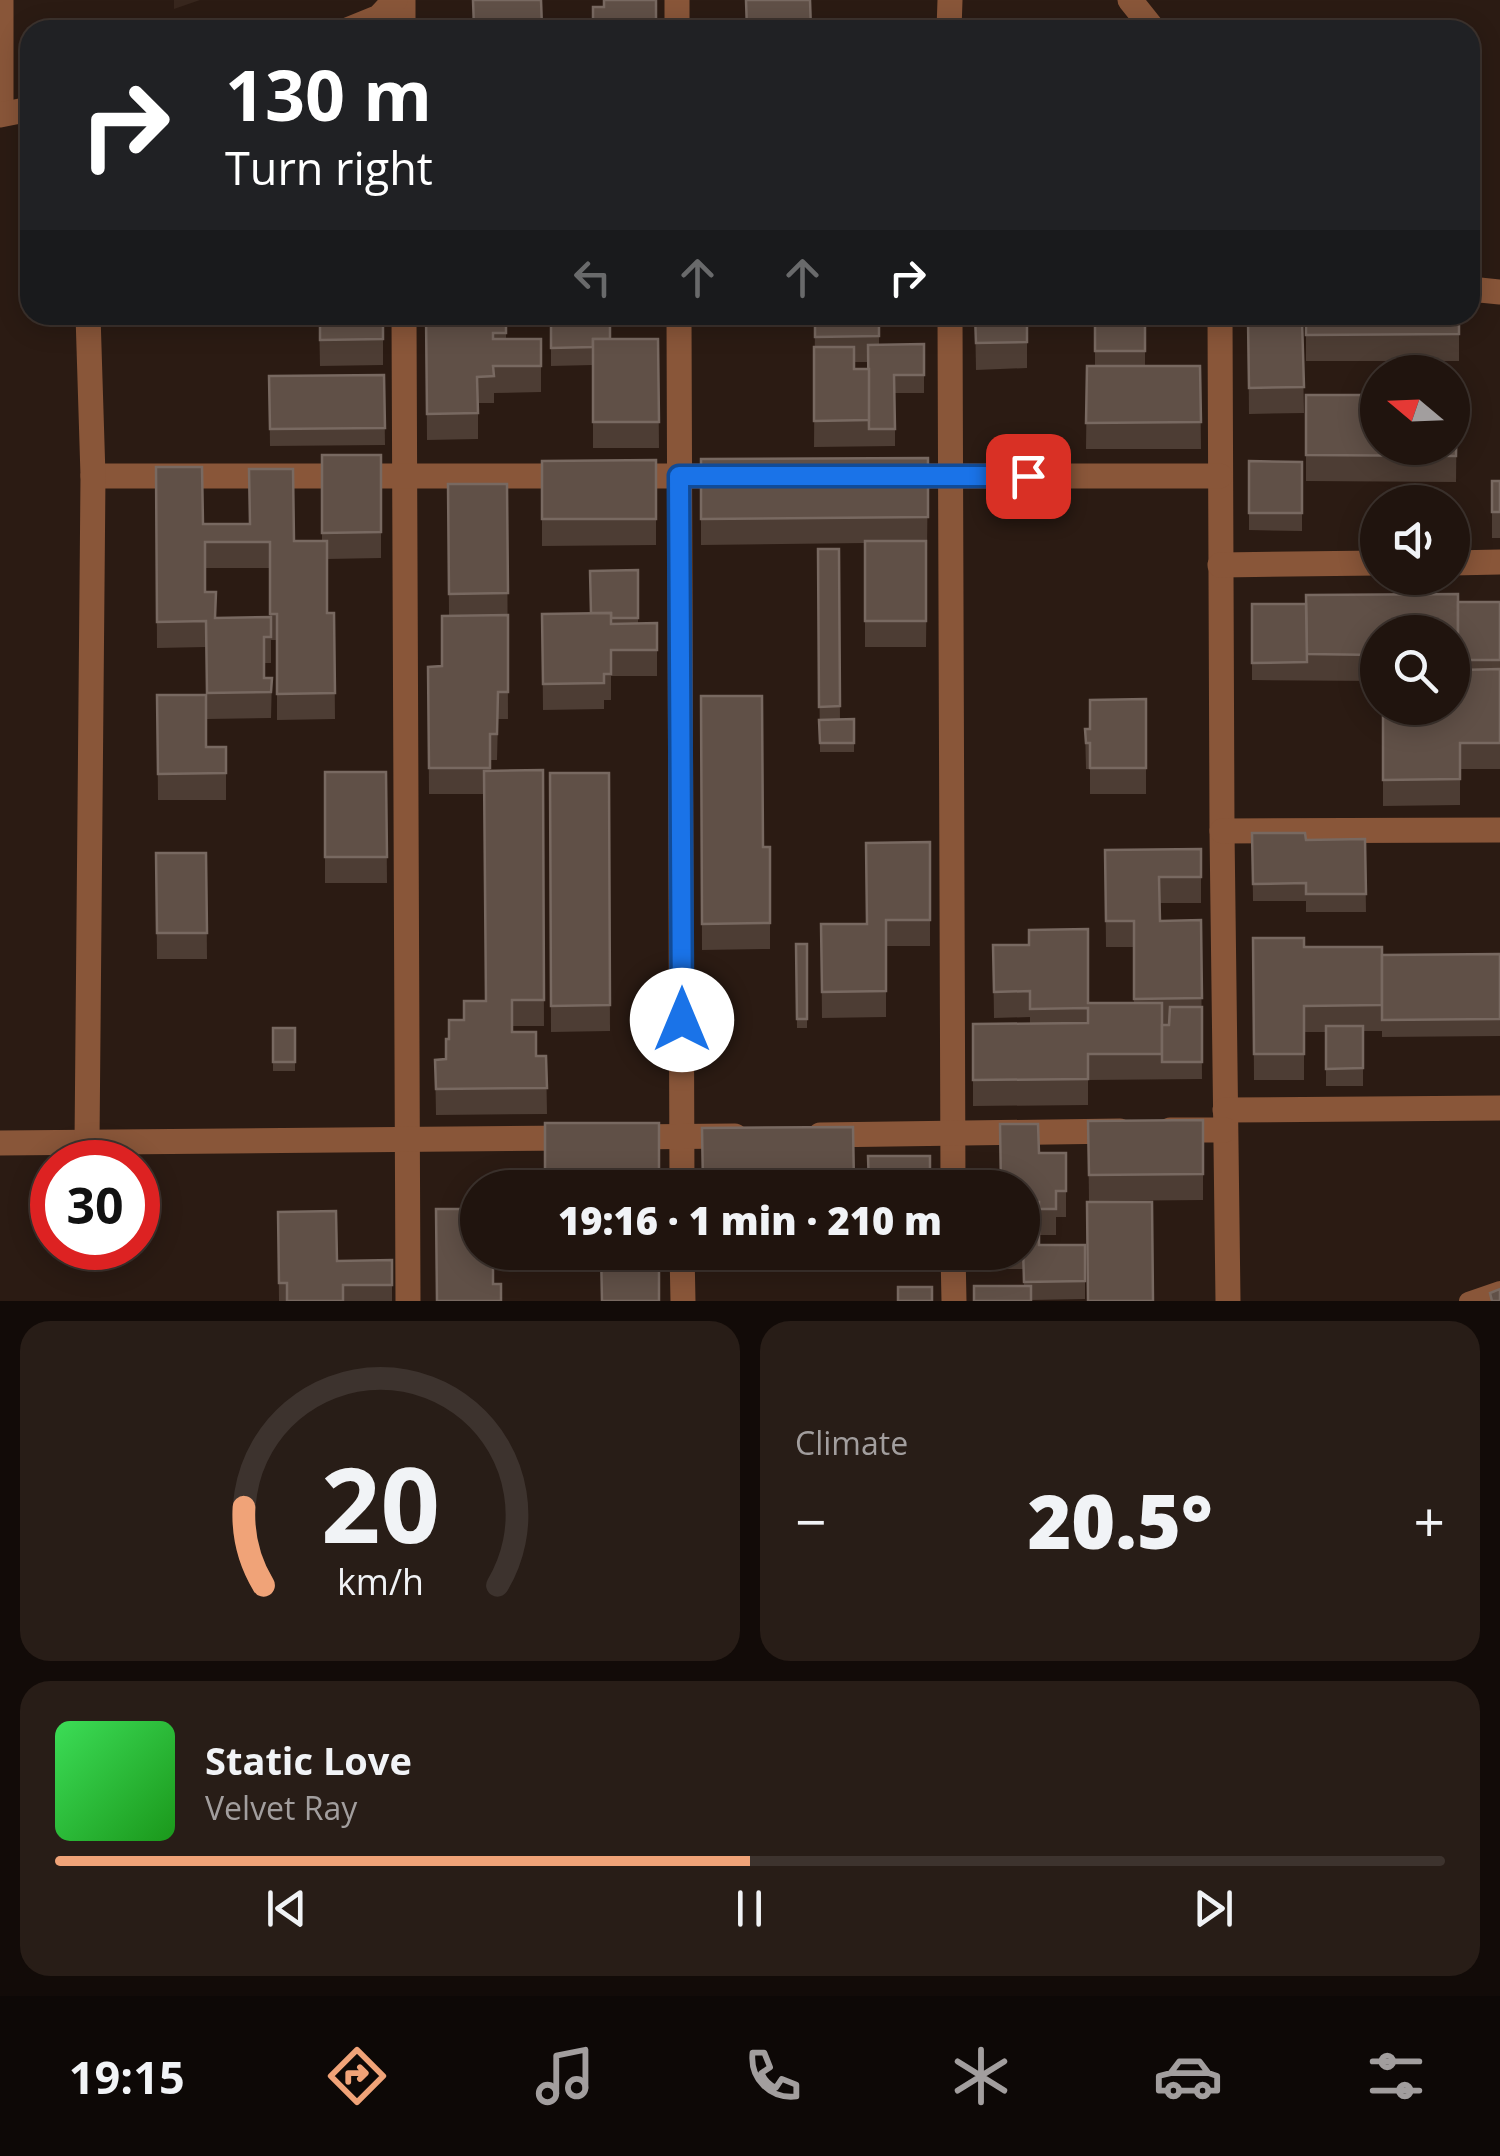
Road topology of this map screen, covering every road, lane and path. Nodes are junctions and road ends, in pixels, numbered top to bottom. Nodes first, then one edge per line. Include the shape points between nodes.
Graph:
1 (1, 0) edge
2 (394, 0) edge
3 (1130, 0) edge
4 (372, 20) edge
5 (1146, 20) edge
6 (0, 115) edge
7 (88, 325) edge
8 (404, 325) edge
9 (678, 325) edge
10 (950, 325) edge
11 (1220, 325) edge
12 (94, 476) junction
13 (404, 476) junction
14 (679, 476) junction
15 (757, 476) edge
16 (873, 476) edge
17 (950, 476) junction
18 (1220, 476) junction
19 (1470, 562) edge
20 (1500, 562) edge
21 (1360, 563) edge
22 (1220, 565) junction
23 (1500, 830) edge
24 (1222, 831) junction
25 (1500, 1108) edge
26 (1225, 1120) junction
27 (953, 1133) junction
28 (798, 1135) edge
29 (682, 1136) junction
30 (760, 1136) edge
31 (88, 1140) edge
32 (407, 1141) junction
33 (0, 1143) edge
34 (30, 1143) edge
35 (160, 1143) edge
36 (682, 1170) edge
37 (953, 1170) edge
38 (682, 1270) edge
39 (954, 1270) edge
40 (1500, 1290) edge
41 (408, 1301) edge
42 (683, 1301) edge
43 (954, 1301) edge
44 (1228, 1301) edge
45 (1468, 1301) edge

1 - 6 street
2 - 4 street
3 - 5 street
7 - 12 street
8 - 13 street
9 - 14 street
10 - 17 street
11 - 18 street
12 - 13 street
12 - 31 street
13 - 14 street
13 - 32 street
14 - 15 street
14 - 29 street
16 - 17 street
17 - 18 street
17 - 27 street
18 - 22 street
19 - 20 street
21 - 22 street
22 - 24 street
23 - 24 street
24 - 26 street
25 - 26 street
26 - 27 street
26 - 44 street
27 - 28 street
27 - 37 street
29 - 30 street
29 - 32 street
29 - 36 street
32 - 35 street
32 - 41 street
33 - 34 street
38 - 42 street
39 - 43 street
40 - 45 lane

